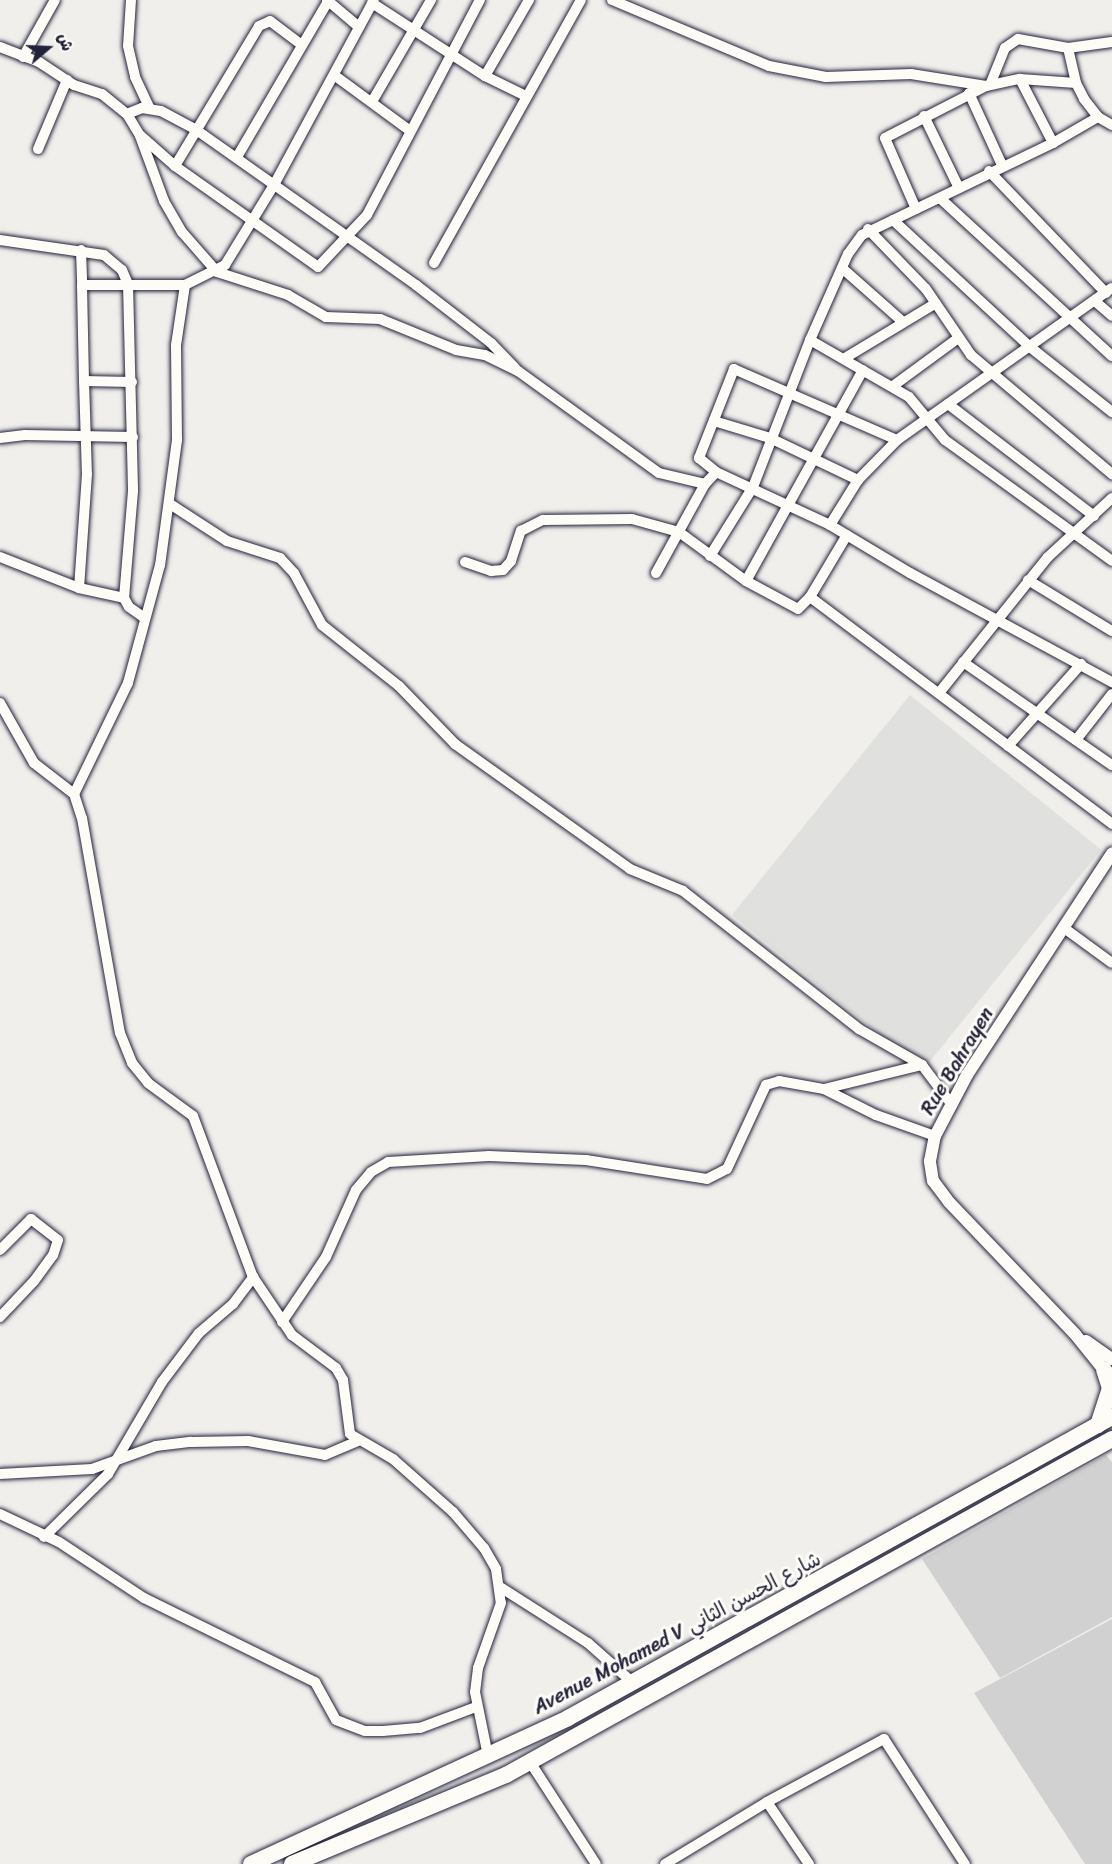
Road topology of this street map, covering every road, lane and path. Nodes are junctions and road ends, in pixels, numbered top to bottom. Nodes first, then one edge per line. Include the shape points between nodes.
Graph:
1 (55, 0) edge
2 (131, 0) edge
3 (431, 0) edge
4 (480, 0) edge
5 (529, 0) edge
6 (581, 0) edge
7 (612, 0) edge
8 (328, 1) edge
9 (373, 2) edge
10 (359, 27) junction
11 (414, 31) junction
12 (1112, 42) edge
13 (300, 44) junction
14 (0, 47) edge
15 (1068, 48) junction
16 (452, 55) junction
17 (23, 57) junction
18 (334, 75) junction
19 (485, 76) junction
20 (1020, 79) junction
21 (67, 80) junction
22 (1076, 83) junction
23 (988, 85) junction
24 (969, 93) junction
25 (526, 96) junction
26 (373, 100) junction
27 (150, 109) junction
28 (127, 114) junction
29 (924, 116) junction
30 (1098, 117) junction
31 (1111, 124) edge
32 (195, 129) junction
33 (409, 130) junction
34 (140, 136) junction
35 (1053, 143) junction
36 (38, 148) dead end
37 (237, 157) junction
38 (1002, 165) junction
39 (175, 166) junction
40 (989, 171) junction
41 (276, 183) junction
42 (959, 188) junction
43 (941, 199) junction
44 (916, 209) junction
45 (893, 220) junction
46 (252, 224) junction
47 (867, 229) junction
48 (346, 234) junction
49 (0, 240) edge
50 (81, 250) junction
51 (434, 263) dead end
52 (842, 268) junction
53 (217, 272) junction
54 (128, 284) junction
55 (82, 285) junction
56 (184, 285) junction
57 (1109, 291) edge
58 (1096, 302) junction
59 (936, 303) junction
60 (1112, 316) edge
61 (1072, 318) junction
62 (903, 322) junction
63 (957, 339) junction
64 (810, 340) junction
65 (1030, 347) junction
66 (1112, 356) edge
67 (845, 358) junction
68 (862, 370) junction
69 (518, 371) junction
70 (992, 373) junction
71 (84, 381) junction
72 (132, 382) junction
73 (893, 386) junction
74 (789, 394) junction
75 (948, 404) junction
76 (1112, 412) edge
77 (841, 415) junction
78 (927, 418) junction
79 (714, 421) junction
80 (85, 436) junction
81 (133, 437) junction
82 (0, 438) edge
83 (770, 438) junction
84 (897, 440) junction
85 (813, 460) junction
86 (716, 472) junction
87 (1112, 474) edge
88 (858, 480) junction
89 (705, 484) junction
90 (753, 487) junction
91 (1111, 499) edge
92 (789, 503) junction
93 (170, 504) junction
94 (1094, 516) junction
95 (830, 525) junction
96 (679, 532) junction
97 (847, 535) junction
98 (1074, 535) junction
99 (710, 556) junction
100 (0, 557) edge
101 (1112, 561) edge
102 (465, 562) dead end
103 (656, 573) dead end
104 (1028, 580) junction
105 (746, 581) junction
106 (79, 588) junction
107 (810, 597) junction
108 (124, 598) junction
109 (145, 618) junction
110 (998, 621) junction
111 (1112, 630) edge
112 (963, 662) junction
113 (1080, 664) junction
114 (1112, 682) edge
115 (939, 693) junction
116 (1112, 694) edge
117 (0, 704) edge
118 (1040, 713) junction
119 (1076, 740) junction
120 (1008, 746) junction
121 (1110, 759) edge
122 (74, 794) junction
123 (1112, 824) edge
124 (1112, 853) edge
125 (1064, 928) junction
126 (1112, 963) edge
127 (922, 1065) junction
128 (824, 1089) junction
129 (952, 1105) junction
130 (935, 1136) junction
131 (0, 1250) edge
132 (253, 1277) junction
133 (0, 1317) edge
134 (282, 1322) junction
135 (1109, 1368) edge
136 (1105, 1421) edge
137 (1112, 1439) edge
138 (358, 1441) junction
139 (117, 1460) junction
140 (0, 1474) edge
141 (0, 1514) edge
142 (44, 1537) junction
143 (500, 1587) junction
144 (633, 1683) junction
145 (476, 1707) junction
146 (488, 1756) junction
147 (530, 1762) junction
148 (767, 1802) junction
149 (251, 1864) edge
150 (292, 1864) edge
151 (596, 1864) edge
152 (664, 1864) edge
153 (809, 1864) edge
154 (965, 1864) edge

1 - 17 street
2 - 27 street via 128,46 135,77
3 - 11 street
4 - 16 street
5 - 19 street
6 - 25 street
7 - 23 street via 769,66 826,77 910,74
8 - 10 street
8 - 13 street
9 - 10 street
9 - 11 street
10 - 18 street
11 - 16 street
11 - 26 street
12 - 15 street
13 - 32 street via 270,21 259,26
13 - 37 street
14 - 17 street
15 - 22 street
15 - 23 street via 1032,40 1011,42 997,61
16 - 19 street
16 - 33 street
17 - 21 street
18 - 26 street
18 - 41 street
19 - 25 street
20 - 22 street
20 - 23 street
20 - 35 street
21 - 28 street via 102,94
21 - 36 street
22 - 30 street
23 - 24 street
24 - 29 street
24 - 38 street
25 - 51 street
26 - 33 street
27 - 28 street
27 - 32 street
28 - 34 street
29 - 42 street
29 - 44 street via 885,138
30 - 31 street
30 - 35 street
32 - 37 street
32 - 39 street
33 - 48 street via 367,215
34 - 39 street
34 - 53 street via 164,201 182,232
35 - 38 street
37 - 41 street
38 - 40 street
39 - 46 street
40 - 42 street
40 - 57 street
41 - 46 street
41 - 48 street
42 - 43 street
43 - 44 street
43 - 61 street
44 - 45 street
45 - 47 street
45 - 65 street
46 - 48 street via 318,267
46 - 53 street
47 - 52 street
47 - 59 street
48 - 69 street via 464,320
49 - 50 street
50 - 54 street via 115,262
50 - 55 street
52 - 62 street
52 - 64 street
53 - 56 street
53 - 69 street via 288,295 326,317 380,319 456,350 485,355
54 - 55 street
54 - 56 street
54 - 72 street
55 - 71 street
56 - 93 street via 177,322 177,440
57 - 58 street
58 - 60 street
58 - 61 street
59 - 62 street
59 - 63 street
61 - 65 street
61 - 66 street
62 - 67 street
63 - 70 street
63 - 73 street
64 - 67 street
64 - 74 street
65 - 70 street
65 - 76 street
67 - 68 street
68 - 73 street
68 - 77 street
69 - 89 street via 659,473
70 - 75 street
70 - 87 street
71 - 72 street
71 - 80 street
72 - 81 street
73 - 78 street via 916,402
74 - 77 street
74 - 79 street via 734,369
74 - 83 street
75 - 78 street
75 - 94 street
77 - 84 street
77 - 85 street
78 - 84 street
78 - 98 street via 945,440
79 - 83 street
79 - 86 street via 699,458
80 - 81 street
80 - 82 street
80 - 106 street via 87,474
81 - 108 street
83 - 85 street
83 - 90 street
84 - 88 street
85 - 88 street
85 - 92 street
86 - 89 street
86 - 90 street
88 - 95 street
89 - 96 street
90 - 92 street
90 - 99 street
91 - 94 street
92 - 95 street
92 - 105 street
93 - 109 street via 160,565
93 - 127 street via 227,542 280,558 294,573 322,625 399,686 455,744 630,869 682,891 859,1029
94 - 98 street
95 - 97 street
96 - 99 street
96 - 102 street via 632,519 543,520 521,531 511,561 503,570 491,571
96 - 103 street
97 - 107 street
97 - 110 street
98 - 101 street
98 - 104 street
99 - 105 street
100 - 106 street
104 - 110 street
104 - 111 street
105 - 107 street via 792,609 802,608
106 - 108 street
107 - 115 street
108 - 109 street via 129,607
109 - 122 street via 128,683
110 - 112 street
110 - 113 street
112 - 115 street
112 - 118 street
113 - 114 street
113 - 118 street
115 - 120 street
116 - 119 street
117 - 122 street via 34,763
118 - 119 street
118 - 120 street
119 - 121 street
120 - 123 street
122 - 132 street via 82,818 126,1051 148,1083 193,1116
124 - 125 street, Rue Bahrayen
125 - 126 street
125 - 129 street, Rue Bahrayen
127 - 128 street
127 - 129 street
128 - 130 street via 876,1115
128 - 134 street via 779,1082 766,1085 727,1169 707,1179 586,1160 489,1156 402,1158 388,1162 370,1172 356,1190 327,1257
129 - 130 street, Rue Bahrayen
130 - 135 street, Rue Bahrayen via 930,1161 933,1181
131 - 133 street via 31,1219 58,1240 53,1255 34,1281
132 - 134 street
132 - 139 street via 233,1304 199,1333 162,1382
134 - 138 street via 303,1346 336,1368 343,1380 351,1434
135 - 136 highway
136 - 144 highway, Avenue Mohamed V شارع الحسن الثاني
137 - 147 highway, Avenue Mohamed V شارع الحسن الثاني
138 - 139 street via 325,1455 248,1441 191,1442 156,1446
138 - 143 street via 393,1459 466,1525 496,1569
139 - 140 street via 92,1469
139 - 142 street via 91,1494
141 - 142 street
142 - 145 street via 58,1542 144,1598 190,1617 224,1640 315,1682 336,1720 365,1731 420,1728
143 - 144 street via 588,1643
143 - 145 street via 496,1622 478,1668
144 - 146 highway, Avenue Mohamed V شارع الحسن الثاني
145 - 146 street
146 - 149 highway, Avenue Mohamed V شارع الحسن الثاني
147 - 150 highway, Avenue Mohamed V شارع الحسن الثاني
147 - 151 street
148 - 152 street
148 - 153 street
148 - 154 street via 884,1739

